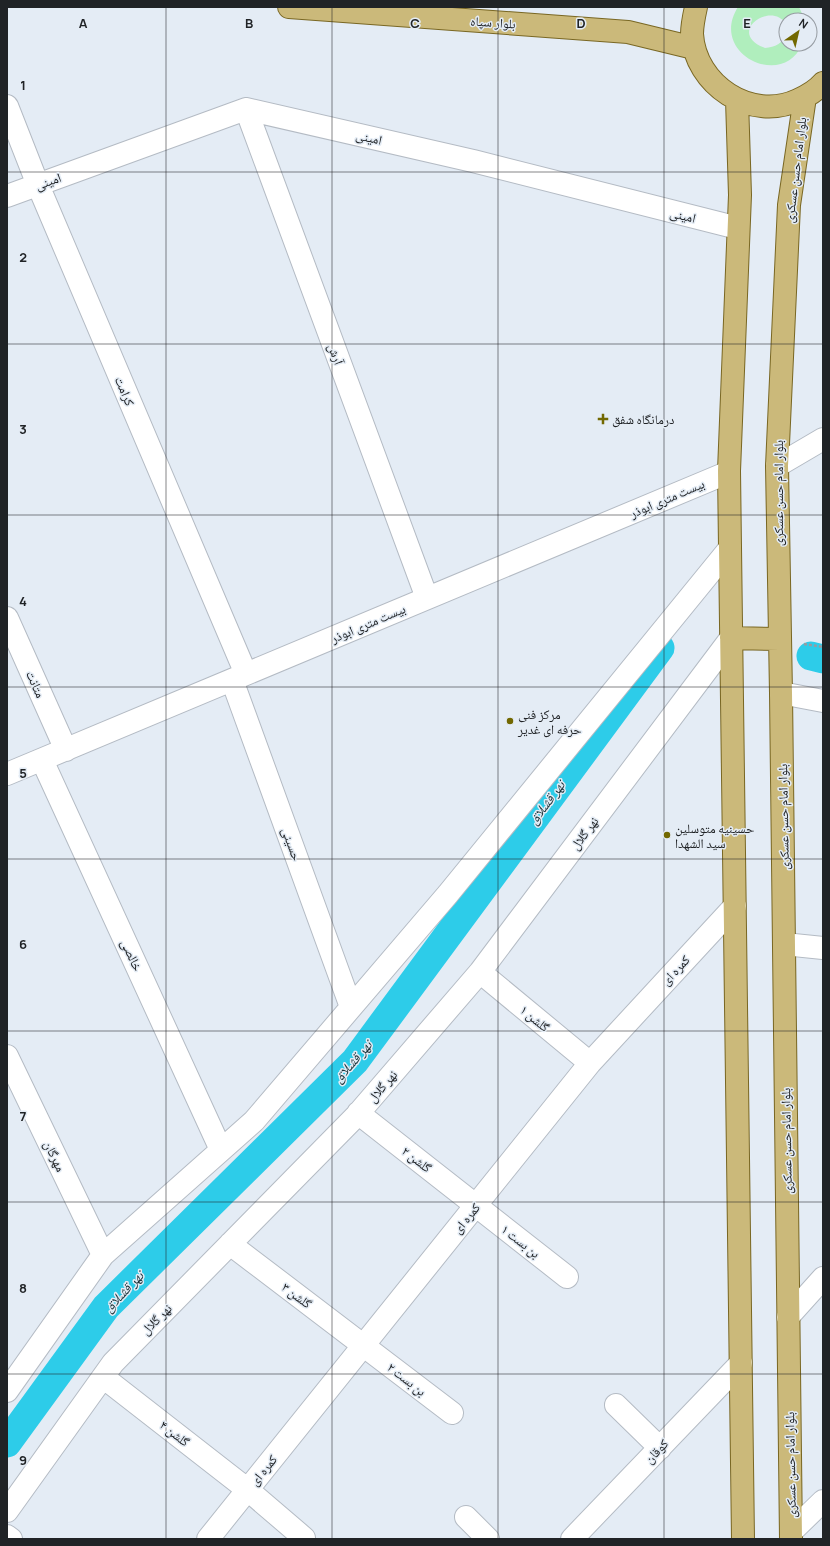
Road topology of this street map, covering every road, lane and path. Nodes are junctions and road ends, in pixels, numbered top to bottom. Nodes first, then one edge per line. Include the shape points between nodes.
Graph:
1 (289, 7) edge
2 (696, 7) edge
3 (386, 11) edge
4 (694, 48) junction
5 (823, 83) edge
6 (805, 97) junction
7 (737, 100) junction
8 (7, 106) edge
9 (246, 109) junction
10 (38, 185) junction
11 (7, 196) edge
12 (738, 228) junction
13 (823, 439) edge
14 (777, 466) junction
15 (729, 472) junction
16 (730, 548) junction
17 (427, 598) junction
18 (7, 618) edge
19 (731, 638) junction
20 (780, 640) junction
21 (239, 677) junction
22 (781, 693) junction
23 (823, 701) edge
24 (66, 750) junction
25 (42, 760) junction
26 (7, 774) edge
27 (735, 906) junction
28 (784, 944) junction
29 (823, 948) edge
30 (480, 972) junction
31 (351, 1007) junction
32 (7, 1056) edge
33 (590, 1063) junction
34 (15, 1091) edge
35 (358, 1113) junction
36 (221, 1150) junction
37 (476, 1205) junction
38 (230, 1244) junction
39 (103, 1255) junction
40 (567, 1277) dead end
41 (823, 1278) edge
42 (788, 1317) junction
43 (363, 1346) junction
44 (741, 1363) junction
45 (103, 1377) junction
46 (7, 1391) edge
47 (616, 1405) dead end
48 (452, 1413) dead end
49 (660, 1448) junction
50 (248, 1490) junction
51 (823, 1501) edge
52 (7, 1511) edge
53 (466, 1517) dead end
54 (791, 1535) edge
55 (7, 1536) edge
56 (304, 1538) dead end
57 (11, 1539) edge
58 (208, 1539) edge
59 (488, 1539) edge
60 (572, 1539) edge
61 (743, 1539) edge

1 - 3 main road, بلوار سپاه
2 - 4 main road via 692,34
3 - 4 main road, بلوار سپاه via 628,32
4 - 7 main road via 700,65 710,79 722,91
5 - 6 main road
6 - 7 main road via 778,106
6 - 14 main road, بلوار امام حسن عسکری via 789,205
7 - 12 main road via 740,195
8 - 10 street, کرامت
9 - 10 street, امینی
9 - 12 street, امینی via 473,161
9 - 17 street, آرش
10 - 11 street, امینی
10 - 21 street, کرامت
12 - 15 main road
13 - 14 street
14 - 20 main road, بلوار امام حسن عسکری
15 - 16 main road
15 - 17 street, بیست متری ابوذر
16 - 19 main road
16 - 31 street via 448,894
17 - 21 street, بیست متری ابوذر
18 - 24 street, متانت
19 - 20 main road
19 - 27 main road
19 - 30 street, نهر گلال
20 - 22 main road, بلوار امام حسن عسکری
21 - 24 street, بیست متری ابوذر
21 - 31 street, حسینی
22 - 23 street
22 - 28 main road, بلوار امام حسن عسکری
24 - 25 street, بیست متری ابوذر
25 - 26 street, بیست متری ابوذر
25 - 36 street, خالصی
27 - 33 street, کمره ای
27 - 44 main road
28 - 29 street
28 - 42 main road, بلوار امام حسن عسکری
30 - 33 street, گلشن ۱
30 - 35 street, نهر گلال
31 - 36 street via 254,1121
32 - 34 street, مهرگان
33 - 37 street, کمره ای
34 - 39 street, مهرگان
35 - 37 street, گلشن ۲
35 - 38 street, نهر گلال
36 - 39 street
37 - 40 street, بن بست ۱
37 - 43 street, کمره ای
38 - 43 street, گلشن ۳
38 - 45 street, نهر گلال via 113,1363
39 - 46 street
41 - 42 street
42 - 54 main road, بلوار امام حسن عسکری
43 - 48 street, بن بست ۲
43 - 50 street, کمره ای
44 - 49 street, کوقان
44 - 61 main road
45 - 50 street, گلشن ۴
45 - 52 street, نهر گلال
47 - 49 street
49 - 60 street, کوقان
50 - 56 street, گلشن ۴
50 - 58 street, کمره ای
51 - 54 street
53 - 59 street
55 - 57 street

